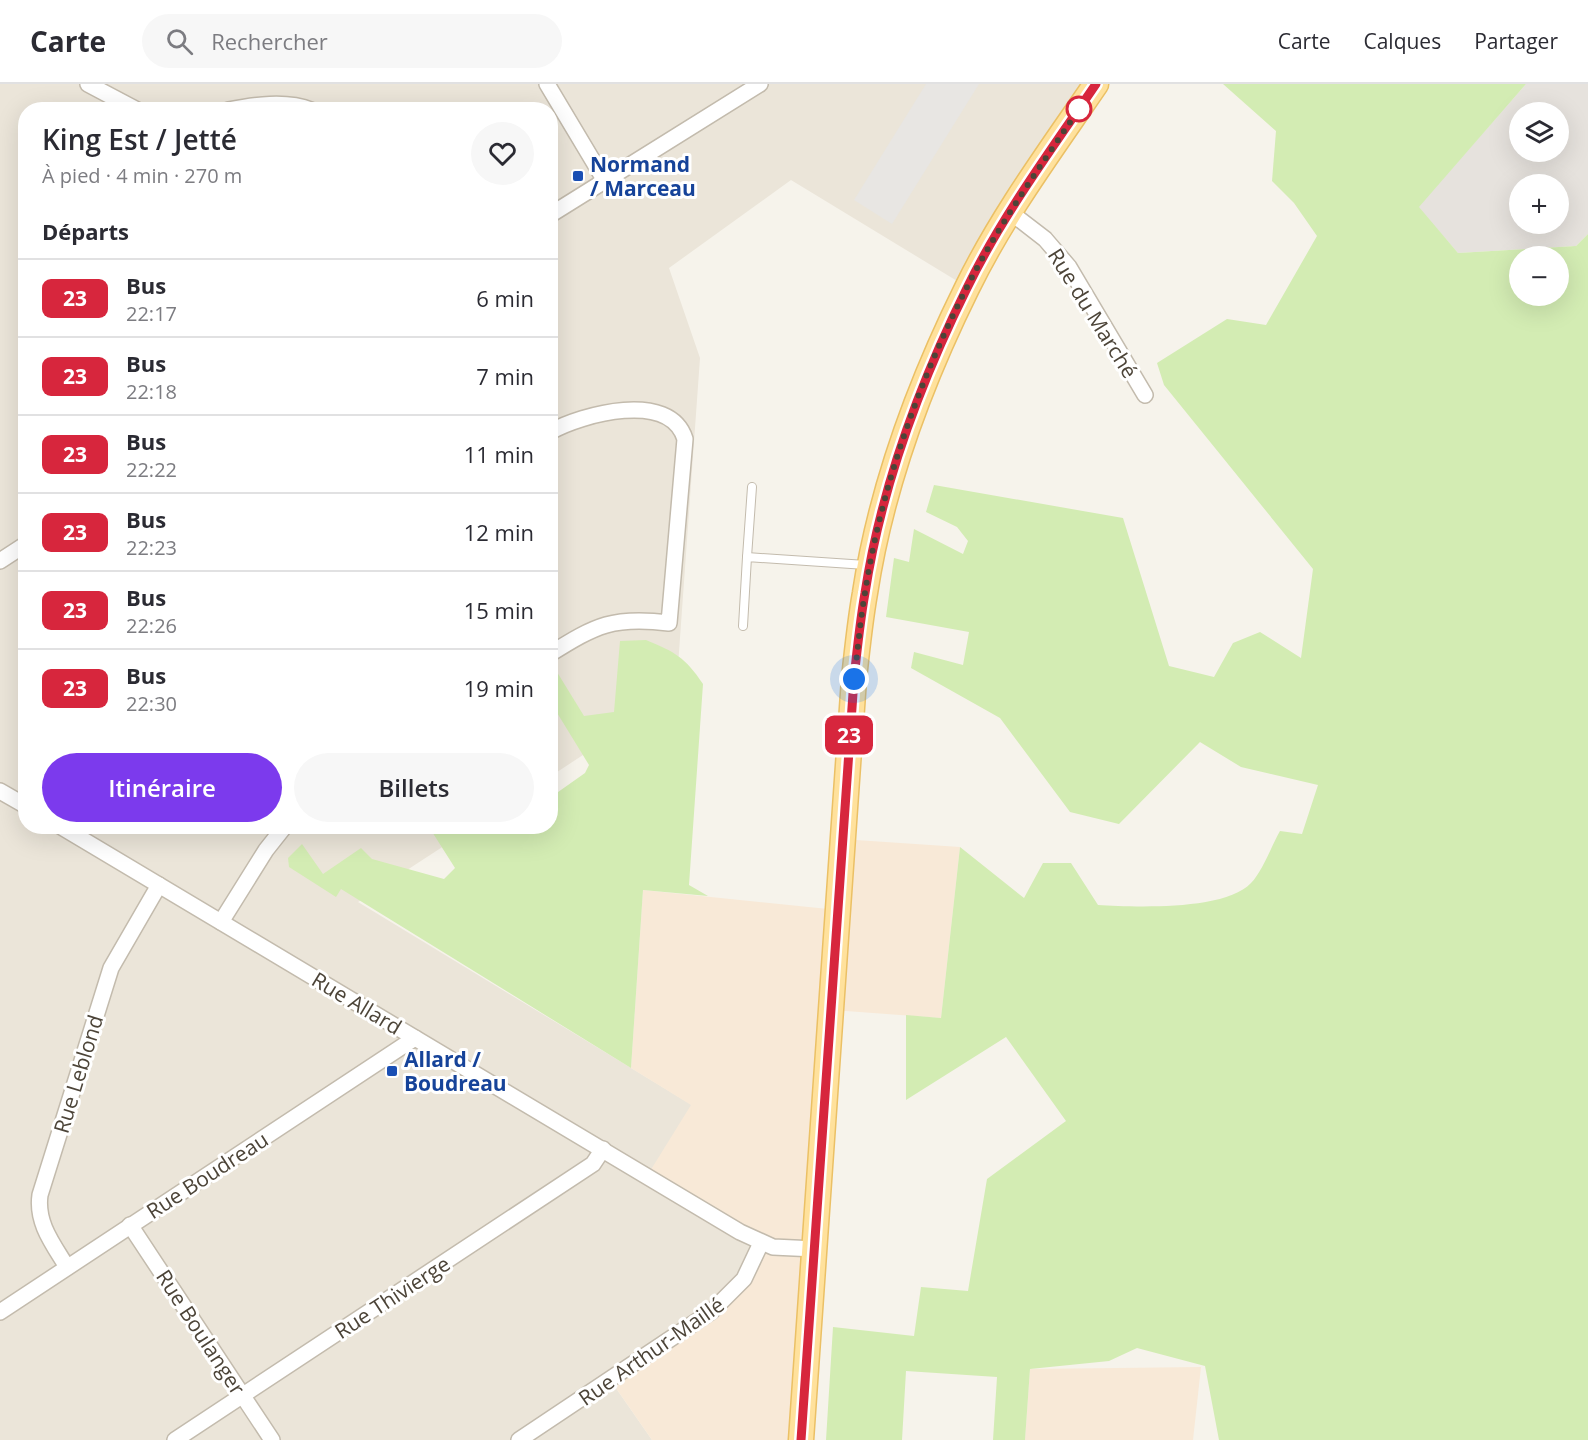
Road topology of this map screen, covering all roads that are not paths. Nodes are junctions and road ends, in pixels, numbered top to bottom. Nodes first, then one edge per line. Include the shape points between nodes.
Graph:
1 (88, 84) edge
2 (547, 84) edge
3 (760, 84) edge
4 (1096, 84) edge
5 (122, 102) edge
6 (558, 102) edge
7 (558, 102) edge
8 (605, 181) junction
9 (558, 210) edge
10 (1010, 212) junction
11 (1145, 395) dead end
12 (558, 428) edge
13 (752, 487) dead end
14 (18, 549) edge
15 (747, 557) junction
16 (0, 561) edge
17 (871, 565) junction
18 (743, 626) dead end
19 (558, 650) edge
20 (0, 791) edge
21 (18, 801) edge
22 (73, 834) edge
23 (279, 834) edge
24 (159, 885) junction
25 (221, 922) junction
26 (415, 1038) junction
27 (603, 1149) junction
28 (130, 1225) junction
29 (761, 1243) junction
30 (815, 1249) junction
31 (67, 1267) junction
32 (0, 1312) edge
33 (243, 1395) junction
34 (175, 1440) edge
35 (272, 1440) edge
36 (519, 1440) edge
37 (801, 1440) edge

1 - 5 street
2 - 7 street
3 - 8 street
4 - 10 main road
6 - 8 street
8 - 9 street
10 - 11 street, Rue du Marché via 1045,239 1063,259
10 - 17 main road via 967,286 932,363 893,473
12 - 19 street via 597,412 635,410 674,421 685,439 669,623 623,619 600,626
13 - 15 lane
14 - 16 street
15 - 17 lane
15 - 18 lane
17 - 30 main road via 854,679
20 - 21 street
22 - 24 street, Rue Allard
23 - 25 street
24 - 25 street, Rue Allard
24 - 31 street, Rue Leblond via 111,968 40,1195 40,1220
25 - 26 street, Rue Allard
26 - 27 street, Rue Allard
26 - 28 street, Rue Boudreau
27 - 29 street, Rue Allard
27 - 33 street, Rue Thivierge via 593,1164
28 - 31 street, Rue Boudreau
28 - 33 street, Rue Boulanger
29 - 30 street, Rue Allard via 784,1249
29 - 36 street, Rue Arthur-Maillé via 744,1279 727,1298 611,1381
30 - 37 main road
31 - 32 street, Rue Boudreau
33 - 34 street, Rue Thivierge
33 - 35 street, Rue Boulanger

